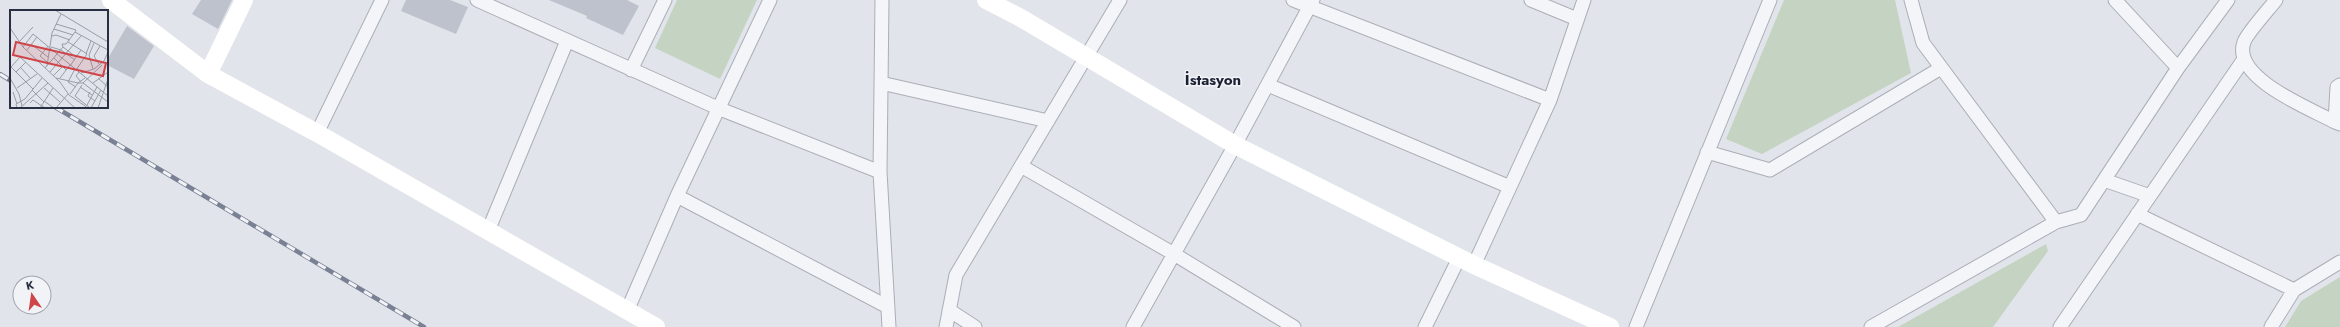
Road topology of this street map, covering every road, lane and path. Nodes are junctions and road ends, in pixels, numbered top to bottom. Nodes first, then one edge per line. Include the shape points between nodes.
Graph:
1 (111, 0) edge
2 (244, 0) edge
3 (382, 0) edge
4 (477, 0) edge
5 (665, 0) edge
6 (770, 0) edge
7 (882, 0) edge
8 (986, 0) edge
9 (1120, 0) edge
10 (1293, 0) edge
11 (1531, 0) edge
12 (1584, 0) edge
13 (1770, 0) edge
14 (1910, 0) edge
15 (2115, 0) edge
16 (2228, 0) edge
17 (2276, 0) edge
18 (1311, 3) edge
19 (1577, 19) junction
20 (567, 41) junction
21 (1086, 58) junction
22 (2244, 59) junction
23 (1941, 68) junction
24 (2178, 68) junction
25 (632, 70) junction
26 (208, 74) junction
27 (881, 83) junction
28 (1268, 85) junction
29 (2340, 86) edge
30 (1550, 100) junction
31 (720, 109) junction
32 (1048, 121) junction
33 (2338, 123) edge
34 (317, 133) junction
35 (1236, 146) junction
36 (1708, 152) junction
37 (1021, 166) junction
38 (880, 172) junction
39 (2104, 180) junction
40 (1510, 187) junction
41 (677, 196) junction
42 (2150, 196) junction
43 (2137, 214) junction
44 (2056, 222) junction
45 (488, 231) junction
46 (1174, 254) junction
47 (1467, 262) junction
48 (2340, 262) edge
49 (2294, 290) junction
50 (888, 307) junction
51 (949, 310) junction
52 (628, 311) junction
53 (1288, 325) edge
54 (1605, 326) edge
55 (656, 327) edge
56 (889, 327) edge
57 (946, 327) edge
58 (975, 327) edge
59 (1133, 327) edge
60 (1426, 327) edge
61 (1636, 327) edge
62 (1871, 327) edge
63 (2060, 327) edge
64 (2271, 327) edge

1 - 26 street
2 - 26 street
3 - 34 street
4 - 20 street
5 - 25 street
6 - 31 street
7 - 27 street
8 - 21 street
9 - 21 street
10 - 18 street
11 - 19 street
12 - 19 street
13 - 36 street
14 - 23 street via 1923,43
15 - 24 street
16 - 24 street
17 - 22 street via 2244,42
18 - 28 street
18 - 30 street
19 - 30 street
20 - 25 street
20 - 45 street
21 - 32 street
21 - 35 street
22 - 33 street via 2251,72 2276,91
22 - 42 street
23 - 36 street via 1770,170
23 - 44 street
24 - 39 street
25 - 31 street
26 - 34 street
27 - 32 street
27 - 38 street
28 - 35 street
28 - 40 street
29 - 33 street
30 - 40 street
31 - 38 street
31 - 41 street
32 - 37 street
34 - 45 street
35 - 46 street
35 - 47 street
36 - 61 street
37 - 46 street
37 - 51 street via 956,276
38 - 50 street
39 - 42 street
39 - 44 street via 2081,215
40 - 47 street
41 - 50 street
41 - 52 street
42 - 43 street
43 - 49 street
43 - 63 street
44 - 62 street
45 - 52 street
46 - 53 street
46 - 59 street
47 - 54 street
47 - 60 street
48 - 49 street
49 - 64 street
50 - 56 street
51 - 57 street
51 - 58 street
52 - 55 street

